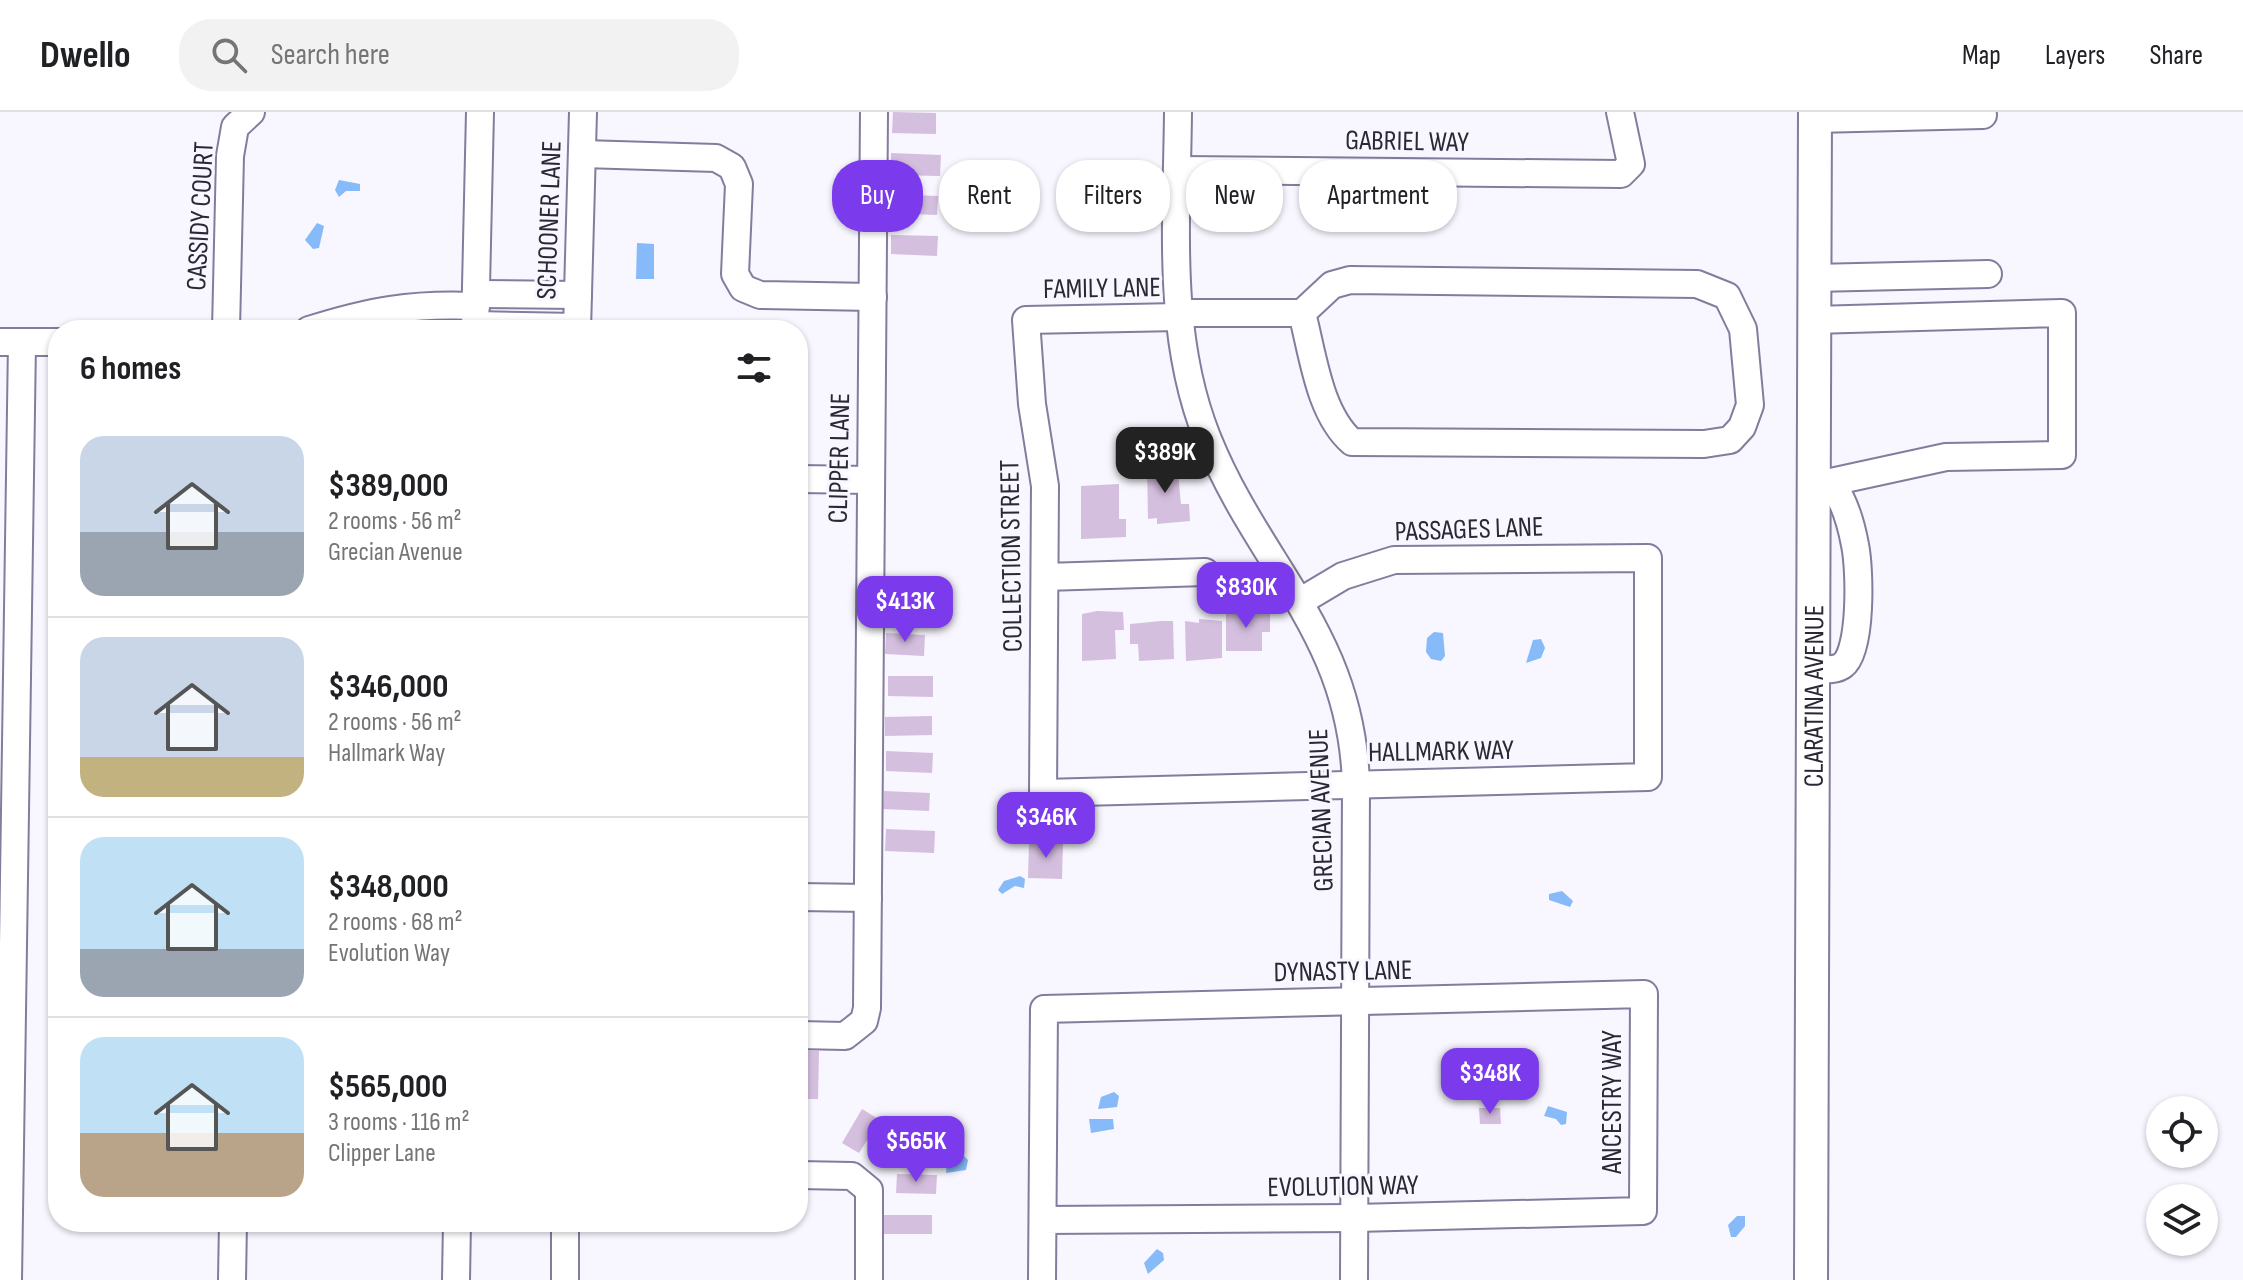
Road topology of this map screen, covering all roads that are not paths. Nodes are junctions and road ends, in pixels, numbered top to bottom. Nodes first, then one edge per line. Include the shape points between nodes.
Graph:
1 (251, 112) edge
2 (480, 112) edge
3 (583, 112) edge
4 (874, 112) edge
5 (1178, 112) edge
6 (1620, 112) edge
7 (1983, 115) dead end
8 (1815, 116) edge
9 (583, 154) junction
10 (1178, 170) junction
11 (1988, 274) dead end
12 (1814, 278) junction
13 (578, 295) junction
14 (873, 297) junction
15 (1302, 313) junction
16 (476, 314) edge
17 (1179, 315) junction
18 (226, 320) edge
19 (340, 320) edge
20 (519, 320) edge
21 (577, 320) edge
22 (1026, 320) joint
23 (1814, 320) junction
24 (11, 342) edge
25 (48, 342) edge
26 (808, 479) edge
27 (870, 480) junction
28 (1823, 482) junction
29 (1205, 572) dead end
30 (1045, 577) junction
31 (1301, 601) junction
32 (1813, 669) junction
33 (1648, 777) joint
34 (1356, 785) junction
35 (1043, 793) joint
36 (808, 897) edge
37 (868, 898) junction
38 (1644, 994) joint
39 (1356, 1001) junction
40 (808, 1035) edge
41 (808, 1175) edge
42 (1643, 1211) joint
43 (1355, 1218) junction
44 (1043, 1220) junction
45 (233, 1232) edge
46 (457, 1232) edge
47 (565, 1232) edge
48 (1358, 1272) edge
49 (8, 1280) edge
50 (232, 1280) edge
51 (456, 1280) edge
52 (565, 1280) edge
53 (869, 1280) edge
54 (1042, 1280) edge
55 (1811, 1280) edge

1 - 18 street, CASSIDY COURT via 235,127 230,156
2 - 16 street
3 - 9 street, SCHOONER LANE
4 - 14 street, CLIPPER LANE
5 - 10 street, GRECIAN AVENUE
6 - 10 street, GABRIEL WAY via 1631,164 1621,174
7 - 8 street
8 - 12 main road, CLARATINA AVENUE
9 - 13 street, SCHOONER LANE
9 - 14 street via 716,158 732,167 739,184 735,274 743,288 760,295
10 - 17 street, GRECIAN AVENUE
11 - 12 street
12 - 23 main road, CLARATINA AVENUE
13 - 16 street
13 - 21 street, SCHOONER LANE
14 - 27 street, CLIPPER LANE
15 - 15 street via 1332,285 1350,280 1697,284 1727,296 1743,329 1750,405 1730,440 1704,444 1352,442 1327,405
15 - 17 street, FAMILY LANE
16 - 19 street via 399,306
16 - 20 street
17 - 22 street, FAMILY LANE
17 - 31 street, GRECIAN AVENUE via 1194,395 1221,470
22 - 30 street, COLLECTION STREET via 1045,486
23 - 28 main road, CLARATINA AVENUE
23 - 28 street via 2062,313 2062,455 1946,457
24 - 25 street
24 - 49 street
26 - 27 street
27 - 37 street, CLIPPER LANE
28 - 32 main road, CLARATINA AVENUE
28 - 32 street via 1841,496 1856,547 1856,640 1840,668
29 - 30 street
30 - 35 street, COLLECTION STREET
31 - 33 street, PASSAGES LANE via 1343,576 1411,558 1648,558
31 - 34 street, GRECIAN AVENUE via 1344,695
32 - 55 main road, CLARATINA AVENUE
33 - 34 street, HALLMARK WAY
34 - 35 street, HALLMARK WAY
34 - 39 street, GRECIAN AVENUE
36 - 37 street
37 - 40 street, CLIPPER LANE via 864,1021 845,1036
38 - 39 street, DYNASTY LANE
38 - 42 street, ANCESTRY WAY
39 - 43 street, GRECIAN AVENUE
39 - 44 street, DYNASTY LANE via 1044,1009
41 - 53 street via 852,1176 869,1190
42 - 43 street, EVOLUTION WAY
43 - 44 street, EVOLUTION WAY
43 - 48 street, GRECIAN AVENUE
44 - 54 street
45 - 50 street
46 - 51 street
47 - 52 street

